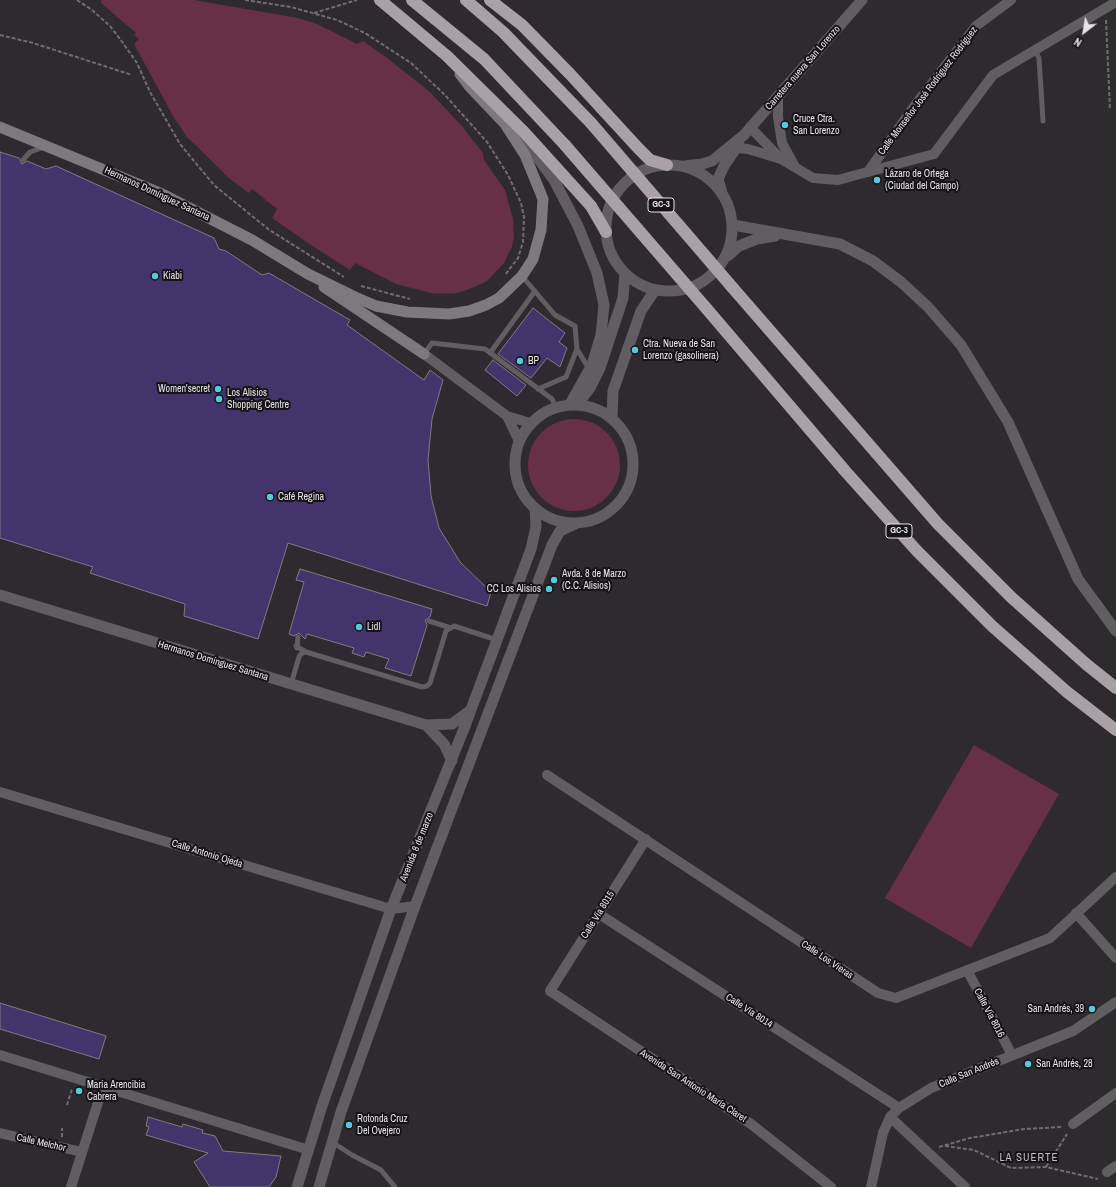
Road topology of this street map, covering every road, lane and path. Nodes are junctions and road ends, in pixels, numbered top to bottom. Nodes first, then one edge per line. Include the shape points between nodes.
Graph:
1 (78, 0) edge
2 (244, 0) edge
3 (357, 0) edge
4 (380, 0) edge
5 (412, 0) edge
6 (466, 0) edge
7 (490, 0) edge
8 (862, 0) edge
9 (1011, 0) edge
10 (1116, 2) edge
11 (1101, 11) junction
12 (313, 14) junction
13 (0, 35) edge
14 (1035, 50) junction
15 (447, 56) junction
16 (132, 75) dead end
17 (778, 96) junction
18 (1110, 110) dead end
19 (1043, 121) dead end
20 (505, 124) junction
21 (0, 126) edge
22 (747, 131) junction
23 (49, 146) junction
24 (736, 148) junction
25 (781, 159) junction
26 (23, 160) dead end
27 (667, 165) junction
28 (683, 167) junction
29 (795, 167) junction
30 (868, 172) junction
31 (722, 193) junction
32 (733, 225) junction
33 (606, 232) junction
34 (780, 234) junction
35 (726, 258) junction
36 (625, 273) junction
37 (308, 274) junction
38 (522, 276) junction
39 (345, 278) dead end
40 (502, 278) dead end
41 (357, 284) dead end
42 (654, 290) junction
43 (535, 291) junction
44 (415, 300) dead end
45 (577, 349) junction
46 (490, 353) junction
47 (424, 354) junction
48 (590, 370) junction
49 (538, 389) junction
50 (574, 404) junction
51 (556, 407) junction
52 (507, 416) junction
53 (612, 418) junction
54 (530, 423) junction
55 (519, 441) junction
56 (535, 508) junction
57 (575, 524) junction
58 (0, 595) edge
59 (429, 620) dead end
60 (451, 628) junction
61 (1116, 631) edge
62 (298, 637) dead end
63 (497, 640) junction
64 (296, 646) junction
65 (306, 652) junction
66 (299, 657) junction
67 (291, 684) junction
68 (1116, 688) edge
69 (471, 710) junction
70 (426, 725) junction
71 (1116, 730) edge
72 (452, 761) junction
73 (547, 775) dead end
74 (0, 792) edge
75 (646, 839) junction
76 (1116, 877) edge
77 (415, 906) junction
78 (391, 909) junction
79 (599, 914) junction
80 (1076, 914) junction
81 (1116, 958) edge
82 (967, 970) junction
83 (550, 991) joint
84 (1116, 1002) edge
85 (0, 1055) edge
86 (1012, 1055) junction
87 (74, 1083) dead end
88 (103, 1087) junction
89 (1116, 1093) edge
90 (67, 1105) dead end
91 (899, 1108) junction
92 (890, 1117) junction
93 (1073, 1124) junction
94 (62, 1128) dead end
95 (0, 1133) edge
96 (62, 1140) dead end
97 (332, 1142) junction
98 (944, 1145) junction
99 (308, 1150) junction
100 (926, 1150) junction
101 (82, 1152) junction
102 (1116, 1166) edge
103 (1046, 1167) junction
104 (1107, 1172) joint
105 (71, 1187) edge
106 (297, 1187) edge
107 (319, 1187) edge
108 (395, 1187) edge
109 (831, 1187) edge
110 (871, 1187) edge
111 (965, 1187) edge

1 - 39 path via 106,22 123,43 137,63 150,92 180,144 214,185 268,229
2 - 12 path via 291,7
3 - 12 path
4 - 15 highway
5 - 71 highway, GC-3, bridge via 484,59 565,145 917,551 992,626
6 - 68 highway, GC-3, bridge via 503,32 590,123 938,524 1011,597
7 - 27 highway via 527,31 570,74 650,160
8 - 17 street, Carretera nueva San Lorenzo
9 - 30 street, Calle Monseñor José Rodríguez Rodríguez via 976,26
10 - 11 street
11 - 14 street
11 - 18 path via 1107,22
12 - 40 path via 337,20 364,33 411,63 445,95 487,142 508,175 524,217 523,242 518,258
13 - 16 path
14 - 19 lane via 1039,58
14 - 30 street via 992,75 934,154
15 - 20 main road via 469,86
15 - 33 highway via 524,132 591,206
17 - 22 street, Carretera nueva San Lorenzo
17 - 29 street via 782,143
20 - 38 main road via 525,155 543,199 541,230 533,259
20 - 48 street via 534,153 554,180 578,226 597,273 604,305 601,335
21 - 23 main road, Hermanos Domínguez Santana
22 - 24 street, Carretera nueva San Lorenzo
22 - 25 street
22 - 28 street, Carretera nueva San Lorenzo via 712,161
23 - 26 lane via 30,152
23 - 37 main road, Hermanos Domínguez Santana via 160,193 252,240
24 - 25 street
24 - 31 street, Carretera nueva San Lorenzo via 718,179
25 - 29 street
27 - 28 street
27 - 33 street via 647,169 630,179 616,193 608,212
28 - 31 street via 698,172
29 - 30 street via 813,178 838,180
31 - 32 street via 730,209
32 - 34 street
32 - 35 street
33 - 36 street via 615,261
34 - 35 street via 739,246
34 - 61 street via 840,244 873,261 928,307 961,345 1008,422 1078,579
35 - 42 street via 713,275 696,286 675,291
36 - 42 street via 639,284
36 - 50 street via 623,298 600,368 590,388
37 - 38 main road via 376,306 431,314 469,311 486,305 499,298
37 - 47 main road via 329,292
38 - 43 lane
41 - 44 path via 396,297
42 - 53 street via 641,311 613,391
43 - 45 lane via 555,315 575,326
43 - 46 lane
45 - 48 lane
45 - 49 lane via 566,377
46 - 47 lane via 485,349 432,343
46 - 49 lane
47 - 52 street
48 - 50 street
49 - 51 lane via 552,399
50 - 51 street
50 - 53 street via 596,408
51 - 54 street via 542,413
52 - 54 street
52 - 55 street
53 - 57 street via 626,434 633,453 633,474 626,493 613,509 596,520
54 - 55 street
55 - 56 street via 515,459 516,477 523,494
56 - 57 street via 547,517
56 - 63 street, Avenida 8 de marzo via 536,527 531,548
57 - 77 street, Avenida 8 de marzo via 560,531 552,545
58 - 67 street, Hermanos Domínguez Santana
59 - 60 lane
60 - 63 lane via 454,626
60 - 65 lane via 446,631 430,683 422,687
62 - 64 lane
63 - 69 street, Avenida 8 de marzo
64 - 65 lane
64 - 66 lane
65 - 66 lane
66 - 67 lane
67 - 70 street, Hermanos Domínguez Santana
69 - 70 street, Hermanos Domínguez Santana via 452,724
69 - 72 street, Avenida 8 de marzo
70 - 72 street, Hermanos Domínguez Santana via 444,744
72 - 78 street, Avenida 8 de marzo
73 - 75 street, Calle Los Vieras
74 - 78 street, Calle Antonio Ojeda
75 - 79 street, Calle Vía 8015
75 - 82 street, Calle Los Vieras via 878,993 896,998
76 - 80 street, Calle Los Vieras
77 - 78 street, Calle Antonio Ojeda
77 - 97 street, Avenida 8 de marzo
78 - 99 street, Avenida 8 de marzo
79 - 83 street, Calle Vía 8015
79 - 91 street, Calle Vía 8014
80 - 81 street
80 - 82 street, Calle Los Vieras via 1050,938
82 - 86 street, Calle Vía 8016
83 - 109 street, Avenida San Antonio María Claret via 751,1124
84 - 86 street, Calle San Andrés via 1073,1031
85 - 88 street
86 - 91 street, Calle San Andrés via 931,1088
87 - 90 path
88 - 99 street
88 - 101 street
89 - 93 street
91 - 92 street, Calle San Andrés
92 - 100 street
92 - 110 street, Calle San Andrés
93 - 98 path via 1016,1130
93 - 103 path
94 - 96 path
95 - 101 street, Calle Melchor
97 - 107 street, Avenida 8 de marzo
97 - 108 lane via 381,1170
98 - 100 path
98 - 103 path via 974,1150 1011,1168
99 - 106 street, Avenida 8 de marzo
100 - 111 street
101 - 105 street
102 - 104 street
103 - 104 path via 1102,1180

